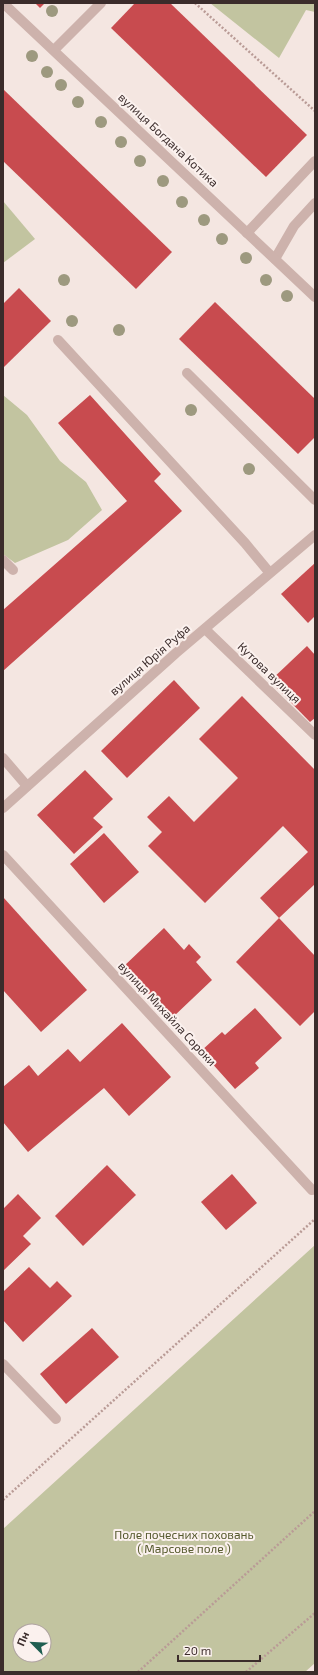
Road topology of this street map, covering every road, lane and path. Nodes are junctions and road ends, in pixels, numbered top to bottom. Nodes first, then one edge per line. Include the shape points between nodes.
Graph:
1 (3, 3) edge
2 (101, 3) edge
3 (195, 3) edge
4 (54, 50) junction
5 (315, 111) edge
6 (315, 162) edge
7 (315, 203) edge
8 (247, 233) junction
9 (275, 259) junction
10 (315, 297) edge
11 (58, 340) dead end
12 (187, 374) dead end
13 (315, 500) edge
14 (315, 535) edge
15 (3, 560) edge
16 (13, 570) dead end
17 (269, 572) junction
18 (205, 629) junction
19 (315, 735) edge
20 (3, 758) edge
21 (27, 786) junction
22 (3, 808) edge
23 (3, 855) edge
24 (312, 1190) dead end
25 (315, 1219) edge
26 (3, 1364) edge
27 (56, 1419) dead end
28 (3, 1500) edge
29 (315, 1511) edge
30 (315, 1613) edge
31 (138, 1672) edge
32 (246, 1672) edge

1 - 4 street, вулиця Богдана Котика
2 - 4 street
3 - 5 path
4 - 8 street, вулиця Богдана Котика
6 - 8 street
7 - 9 street via 294,226
8 - 9 street, вулиця Богдана Котика
9 - 10 street, вулиця Богдана Котика
11 - 17 street
12 - 13 street
14 - 17 street, вулиця Юрія Руфа
15 - 16 street
17 - 18 street, вулиця Юрія Руфа
18 - 19 street, Кутова вулиця
18 - 21 street, вулиця Юрія Руфа
20 - 21 street
21 - 22 street, вулиця Юрія Руфа
23 - 24 street, вулиця Михайла Сороки
25 - 28 path
26 - 27 street
29 - 31 path
30 - 32 path

